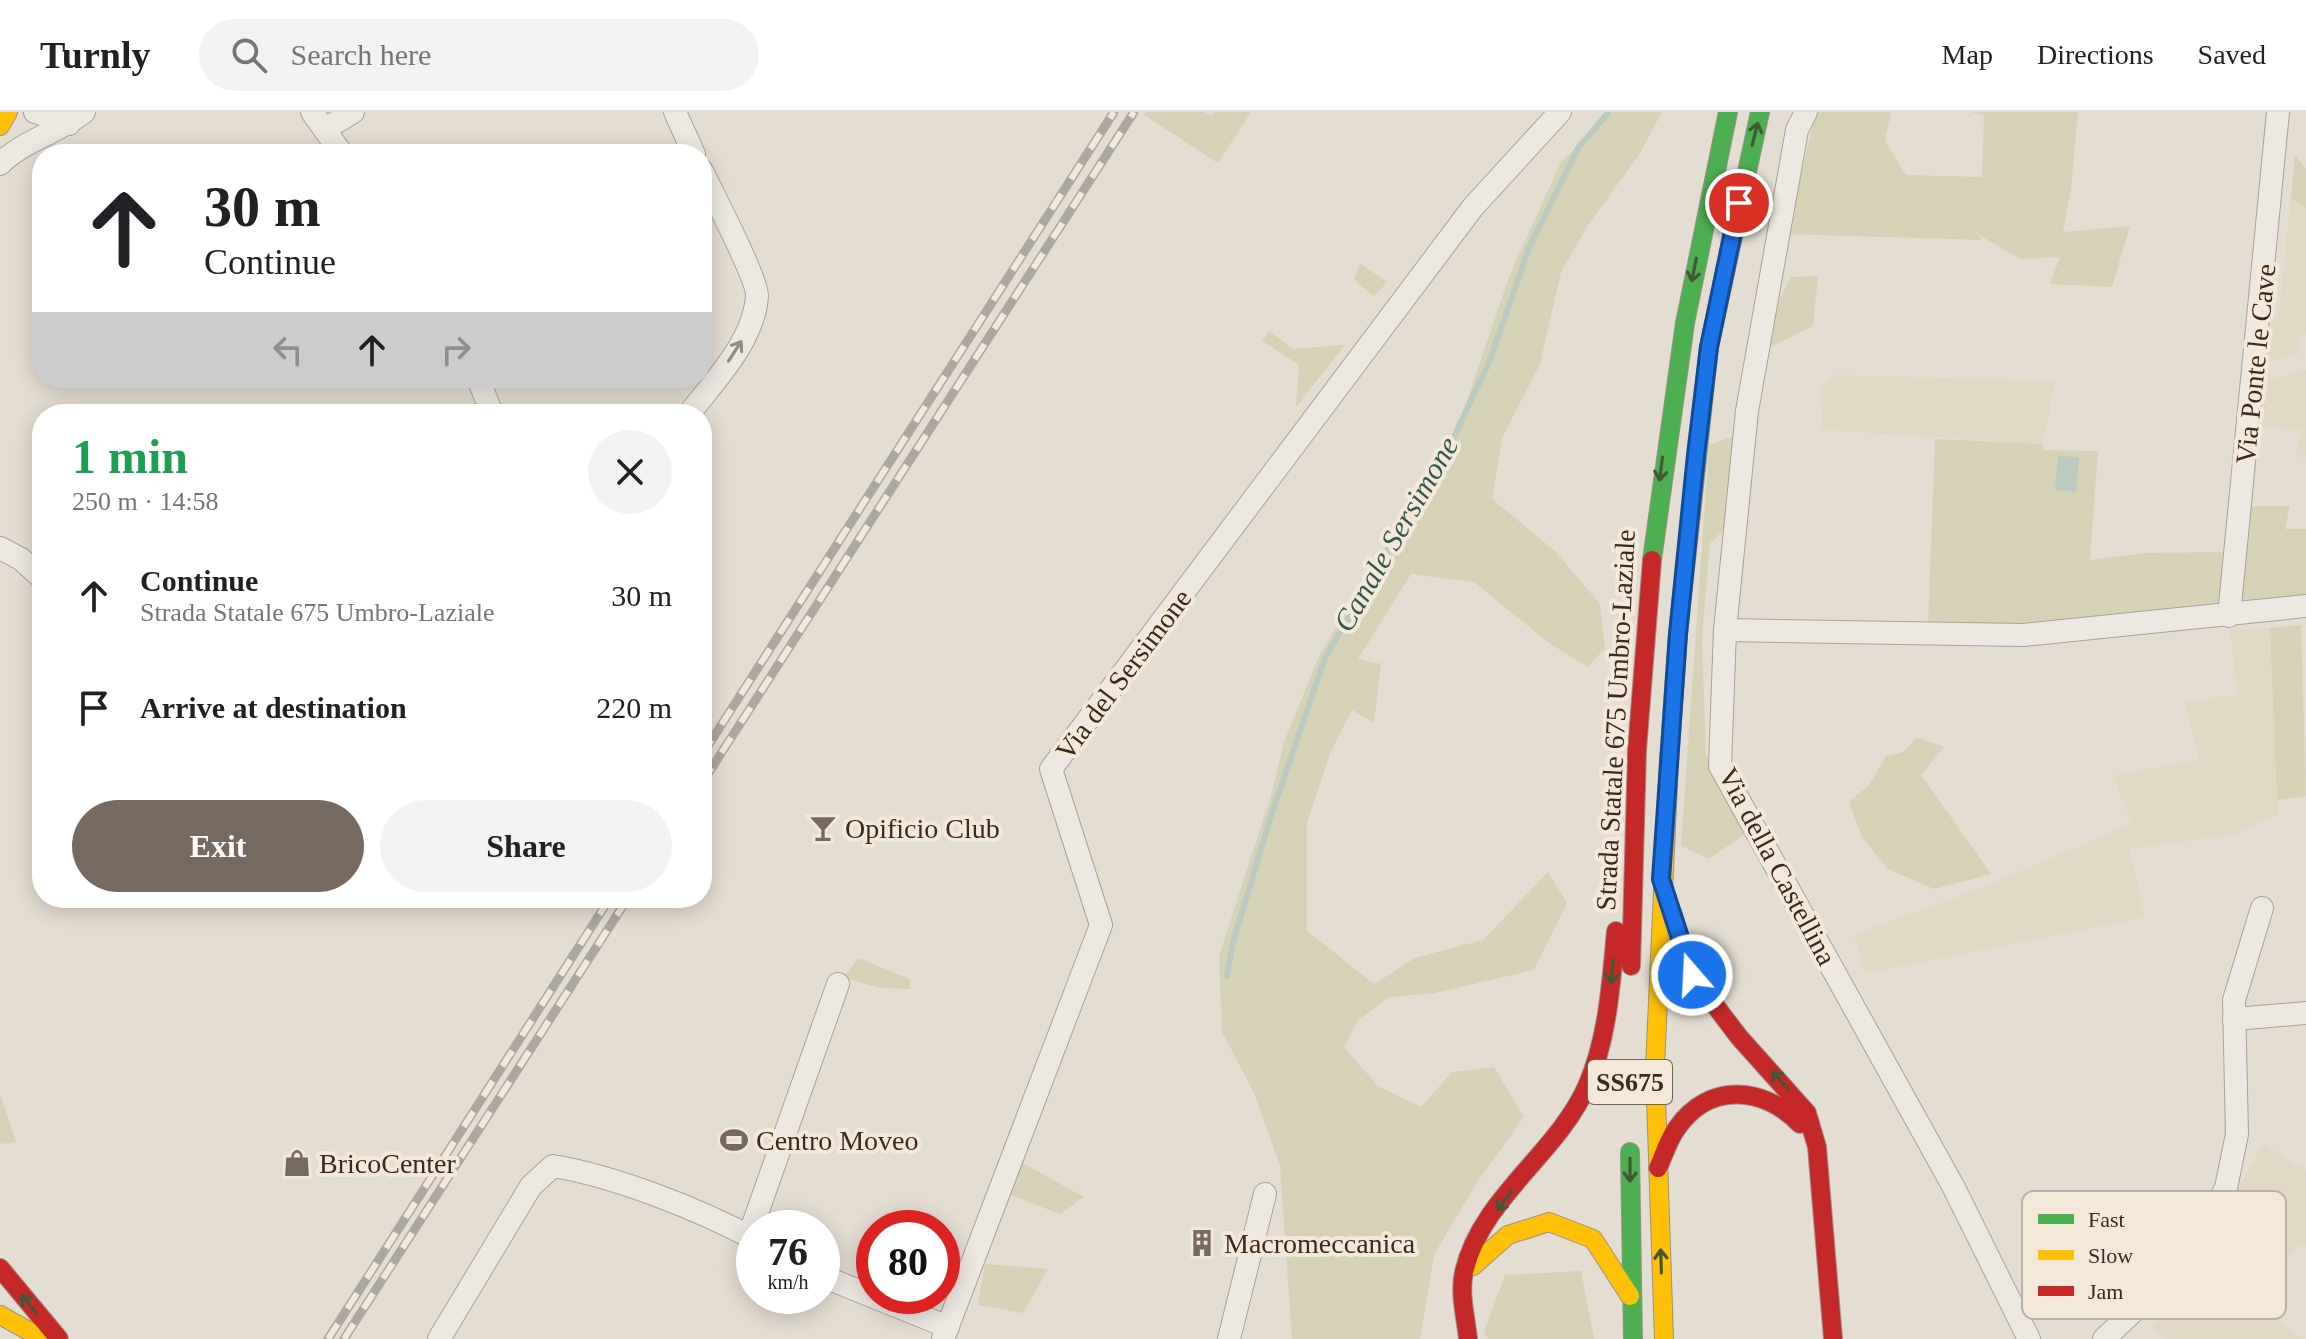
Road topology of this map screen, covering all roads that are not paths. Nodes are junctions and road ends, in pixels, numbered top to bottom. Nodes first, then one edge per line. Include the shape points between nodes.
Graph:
1 (8, 112) edge
2 (35, 112) edge
3 (353, 112) edge
4 (675, 112) edge
5 (1560, 112) edge
6 (1728, 112) edge
7 (1760, 112) edge
8 (1806, 112) edge
9 (2278, 112) edge
10 (77, 118) edge
11 (318, 120) edge
12 (0, 126) edge
13 (335, 144) edge
14 (689, 144) edge
15 (0, 164) edge
16 (712, 193) edge
17 (712, 384) edge
18 (709, 388) edge
19 (697, 404) edge
20 (0, 548) edge
21 (32, 569) edge
22 (2306, 606) edge
23 (2229, 616) junction
24 (1725, 630) junction
25 (1631, 868) junction
26 (1661, 879) junction
27 (2262, 908) dead end
28 (1631, 979) dead end
29 (838, 984) dead end
30 (2306, 1013) edge
31 (2234, 1019) junction
32 (1630, 1137) dead end
33 (1817, 1147) junction
34 (1658, 1169) junction
35 (2224, 1191) edge
36 (1265, 1194) dead end
37 (761, 1210) edge
38 (736, 1230) edge
39 (0, 1268) edge
40 (1463, 1275) junction
41 (840, 1284) edge
42 (1630, 1296) junction
43 (0, 1315) edge
44 (2125, 1319) edge
45 (945, 1333) edge
46 (43, 1339) edge
47 (59, 1339) edge
48 (439, 1339) edge
49 (1229, 1339) edge
50 (1468, 1339) edge
51 (1633, 1339) edge
52 (1664, 1339) edge
53 (1833, 1339) edge
54 (2029, 1339) edge
55 (2104, 1339) edge

1 - 12 main road
2 - 10 street
3 - 11 street
4 - 14 street
5 - 45 street, Via del Sersimone via 1473,207 1051,769 1101,925
6 -> 25 main road, Strada Statale 675 Umbro-Laziale via 1671,392 1656,504
26 -> 7 main road, Strada Statale 675 Umbro-Laziale / SS675 via 1678,634 1709,347
8 - 24 street, Via della Castellina via 1797,130 1747,411
9 - 23 street, Via Ponte le Cave
10 - 15 street via 15,149
11 - 13 street
17 -> 16 street via 749,328 758,294
19 -> 18 street
20 - 21 street
22 - 23 street
23 - 24 street via 2023,635
24 - 54 street, Via della Castellina via 1720,766 1953,1186
25 - 28 main road, Strada Statale 675 Umbro-Laziale
25 -> 40 main road via 1618,910 1609,1013 1587,1087 1553,1142 1473,1246
33 -> 26 main road via 1807,1113 1692,975
26 - 34 main road, Strada Statale 675 Umbro-Laziale / SS675 via 1655,1067
27 - 31 street via 2234,1000
29 - 37 street
30 - 31 street
31 - 35 street via 2237,1134
32 -> 42 main road, SS675
33 - 34 main road via 1794,1116 1766,1095 1741,1092 1694,1109 1677,1127
33 - 53 main road
52 -> 34 main road, Strada Statale 675 Umbro-Laziale / SS675
36 - 49 street
38 - 48 street via 581,1171 553,1166 531,1186
47 -> 39 main road
40 - 42 main road via 1508,1235 1549,1222 1593,1239
40 - 50 main road
41 - 45 street, Via del Sersimone
42 - 51 main road, SS675
43 - 46 main road
44 - 55 street

